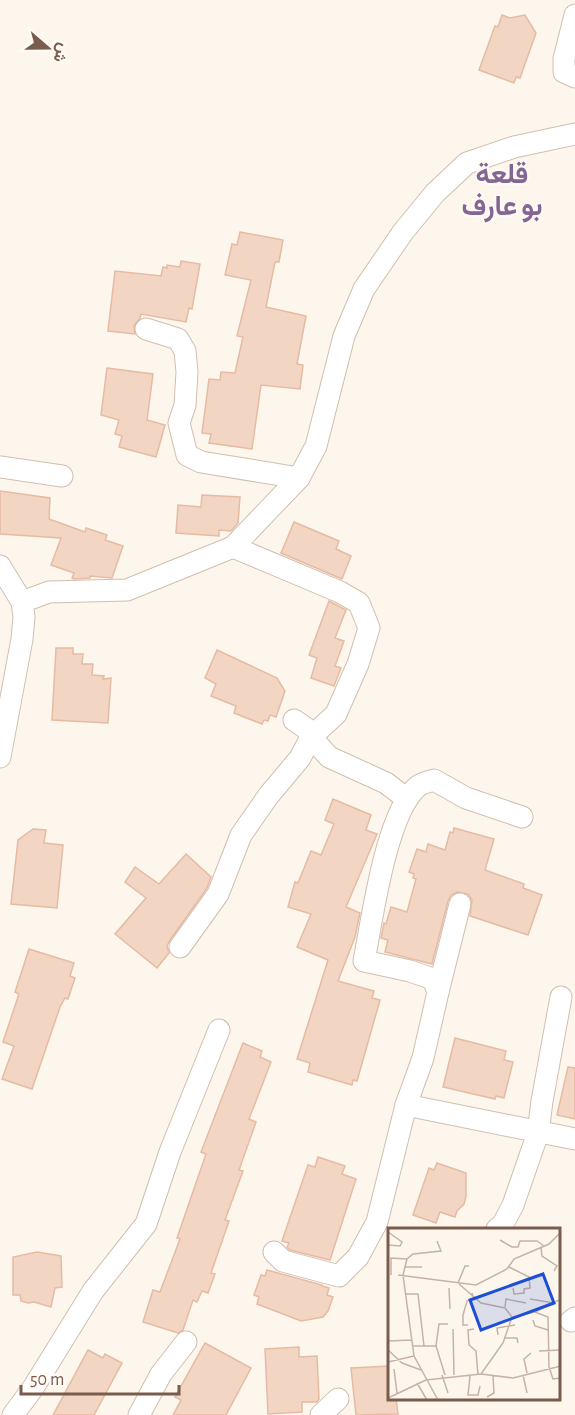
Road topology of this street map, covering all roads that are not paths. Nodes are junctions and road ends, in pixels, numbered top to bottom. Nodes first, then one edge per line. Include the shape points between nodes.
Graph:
1 (575, 15) edge
2 (575, 78) edge
3 (575, 134) edge
4 (146, 329) dead end
5 (0, 467) edge
6 (62, 476) dead end
7 (298, 478) junction
8 (233, 547) junction
9 (0, 566) edge
10 (22, 602) junction
11 (294, 720) dead end
12 (311, 737) junction
13 (0, 757) edge
14 (407, 799) junction
15 (522, 817) dead end
16 (460, 904) dead end
17 (180, 946) dead end
18 (438, 992) junction
19 (561, 998) dead end
20 (219, 1030) dead end
21 (406, 1105) junction
22 (538, 1133) junction
23 (575, 1139) edge
24 (498, 1228) edge
25 (274, 1252) dead end
26 (186, 1342) dead end
27 (338, 1399) dead end
28 (13, 1415) edge
29 (139, 1415) edge
30 (321, 1415) edge

1 - 2 street via 564,65 564,72
3 - 7 street via 514,147 467,163 435,193 403,232 364,289 344,336 316,446
4 - 7 street via 178,339 185,351 185,405 179,423 187,455 201,462
5 - 6 street
7 - 8 street
8 - 10 street via 127,590 49,592
8 - 12 street via 359,603 369,628 358,664 336,714
9 - 10 street
10 - 13 street via 21,639
11 - 12 street
12 - 14 street via 329,757 386,783
12 - 17 street via 300,759 241,835 218,894
14 - 15 street via 418,785 434,780 466,798
14 - 18 street via 392,832 364,961 433,979
16 - 18 street
18 - 21 street via 423,1058
19 - 22 street
20 - 28 street via 146,1224 93,1291
21 - 22 street
21 - 25 street via 377,1222 358,1257 339,1276 284,1262
22 - 23 street
22 - 24 street via 513,1205
26 - 29 street via 161,1374
27 - 30 street

